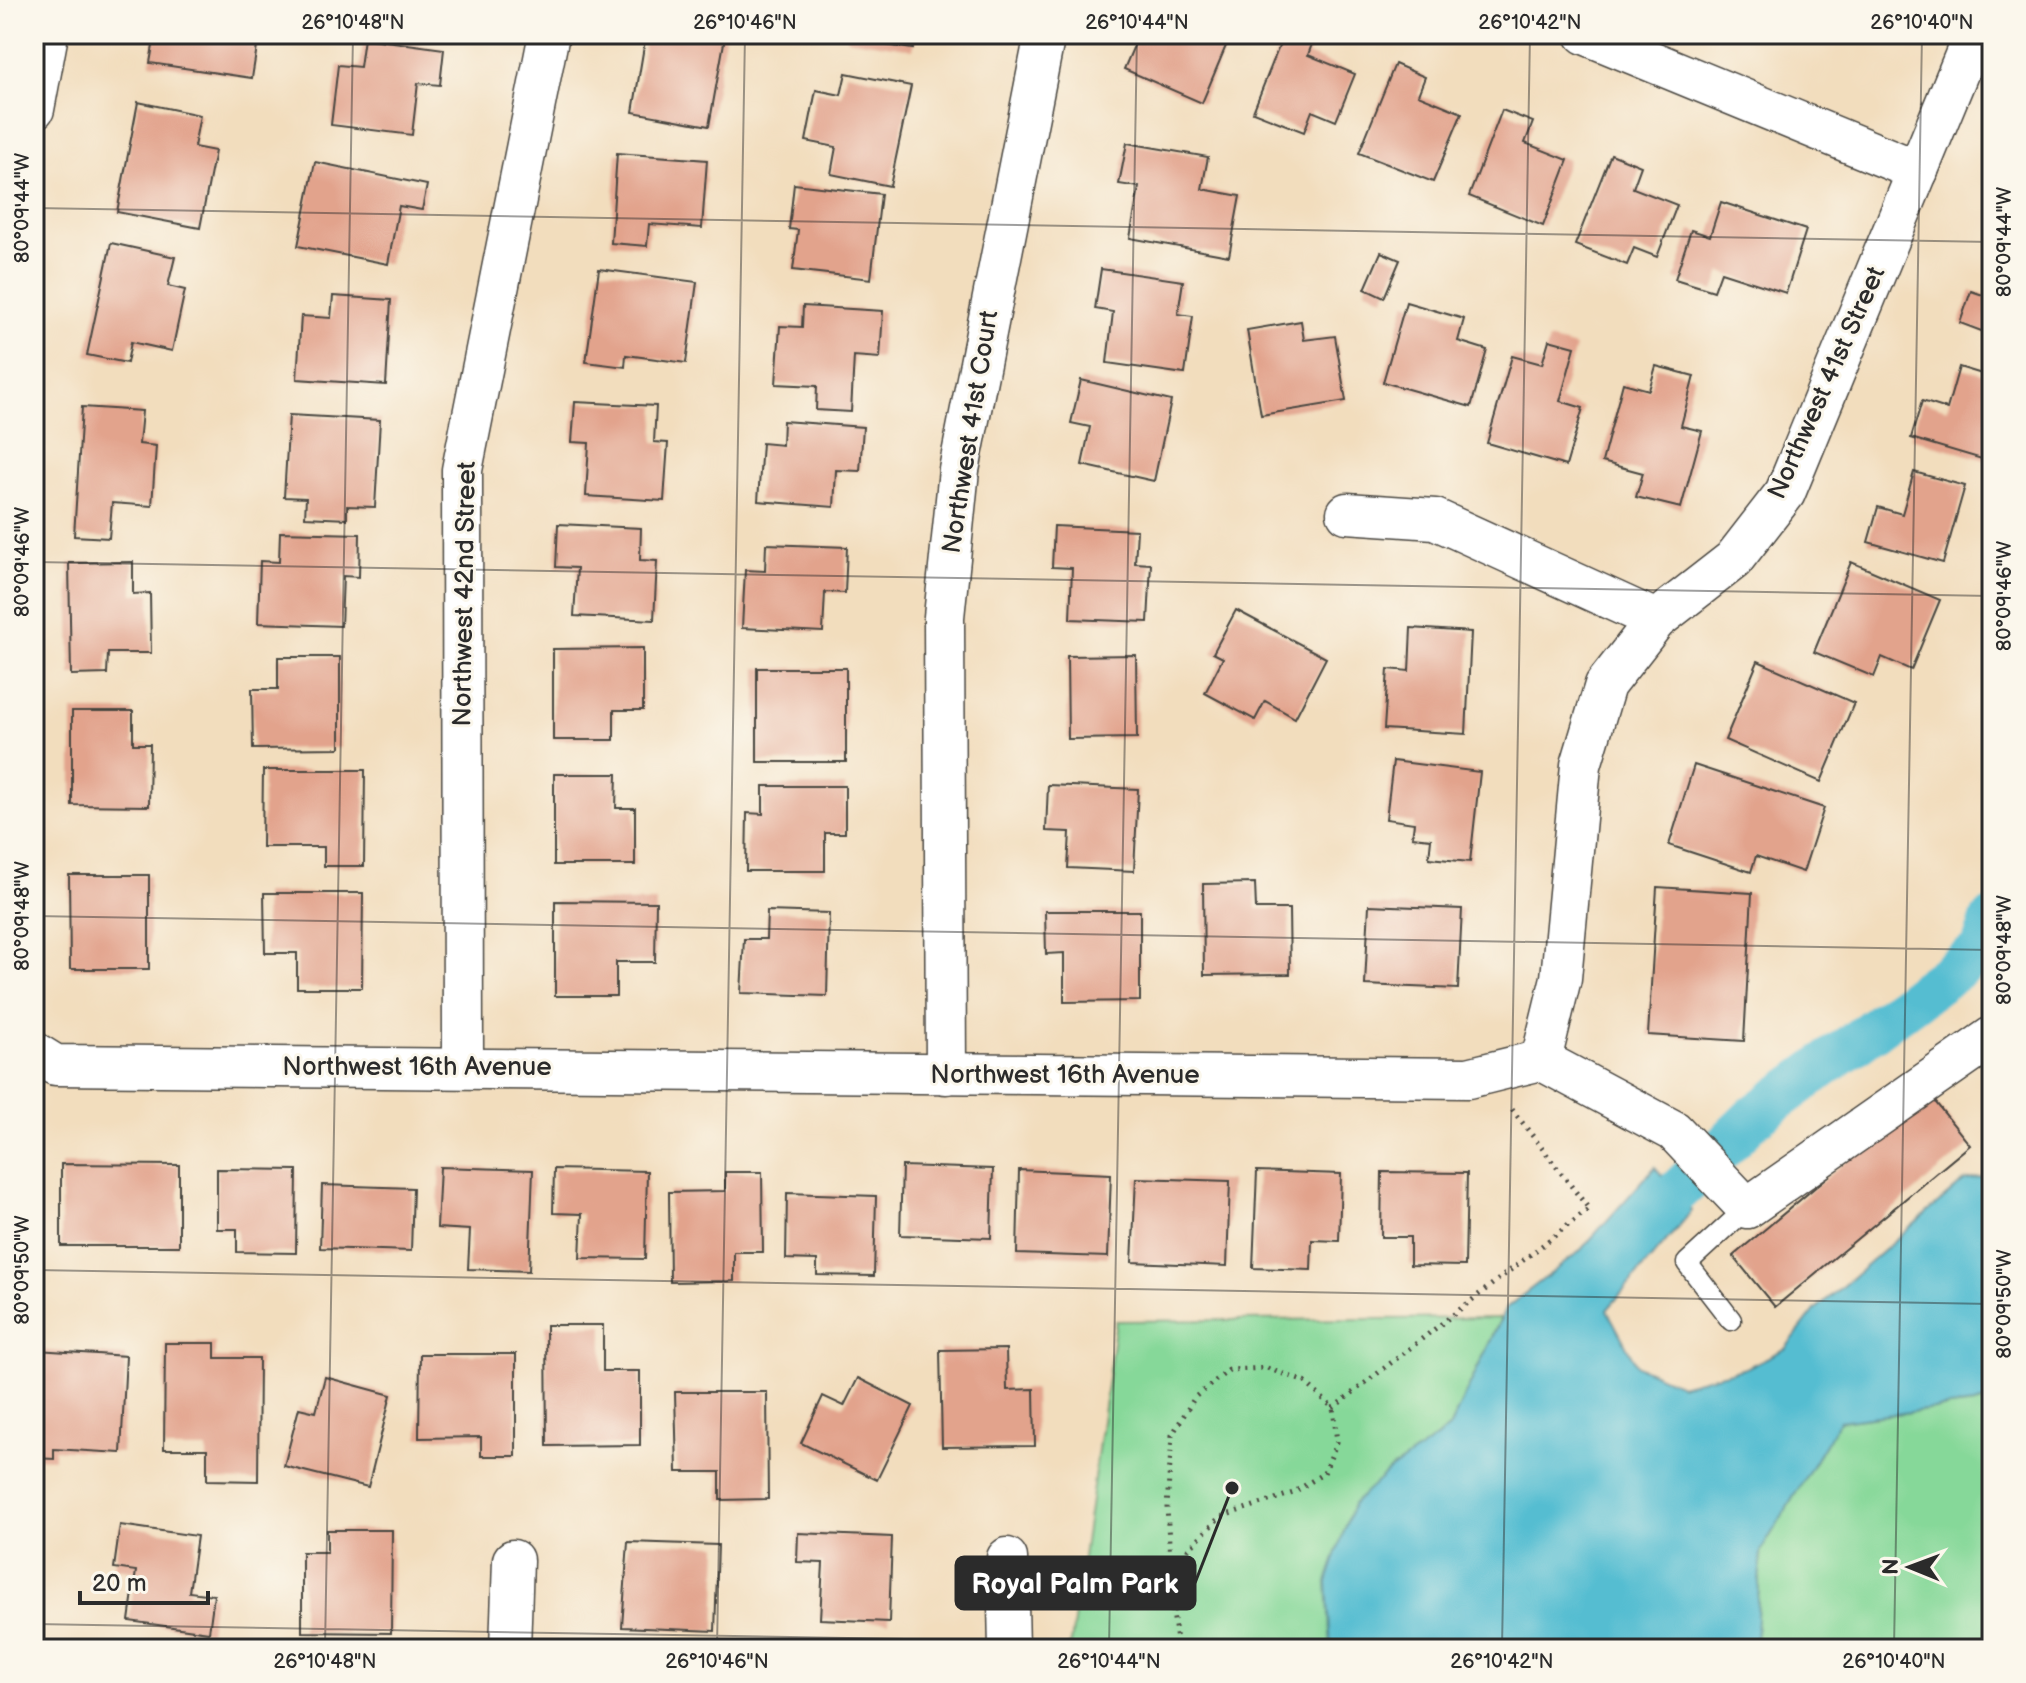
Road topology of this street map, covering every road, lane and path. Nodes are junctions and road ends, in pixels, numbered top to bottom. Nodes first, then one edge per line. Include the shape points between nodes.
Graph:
1 (48, 34) edge
2 (549, 34) edge
3 (1045, 34) edge
4 (1585, 34) edge
5 (1974, 34) edge
6 (34, 109) edge
7 (1918, 171) junction
8 (1347, 513) dead end
9 (1656, 620) junction
10 (1992, 1037) edge
11 (34, 1052) edge
12 (1541, 1060) junction
13 (463, 1067) junction
14 (946, 1074) junction
15 (1511, 1108) dead end
16 (1747, 1208) junction
17 (1731, 1320) dead end
18 (1333, 1408) junction
19 (1007, 1558) dead end
20 (513, 1560) dead end
21 (1173, 1612) junction
22 (510, 1649) edge
23 (1009, 1649) edge
24 (1178, 1649) edge

1 - 6 street
2 - 13 street, Northwest 42nd Street via 462,470
3 - 14 street, Northwest 41st Court via 959,470 944,617
4 - 7 street
5 - 7 street, Northwest 41st Street
7 - 9 street, Northwest 41st Street via 1785,493 1733,560
8 - 9 street via 1435,519
9 - 12 street, Northwest 41st Street via 1605,685 1581,765 1561,978
10 - 16 street
11 - 13 street, Northwest 16th Avenue via 55,1065
12 - 14 street, Northwest 16th Avenue via 1468,1078
12 - 16 street via 1674,1131
13 - 14 street, Northwest 16th Avenue
15 - 18 path via 1589,1209
16 - 17 lane via 1687,1263
18 - 21 path via 1337,1442 1324,1473 1293,1493 1220,1517 1188,1549
18 - 21 path via 1305,1382 1267,1368 1229,1370 1195,1397 1172,1435 1167,1507
19 - 23 street
20 - 22 street
21 - 24 path

